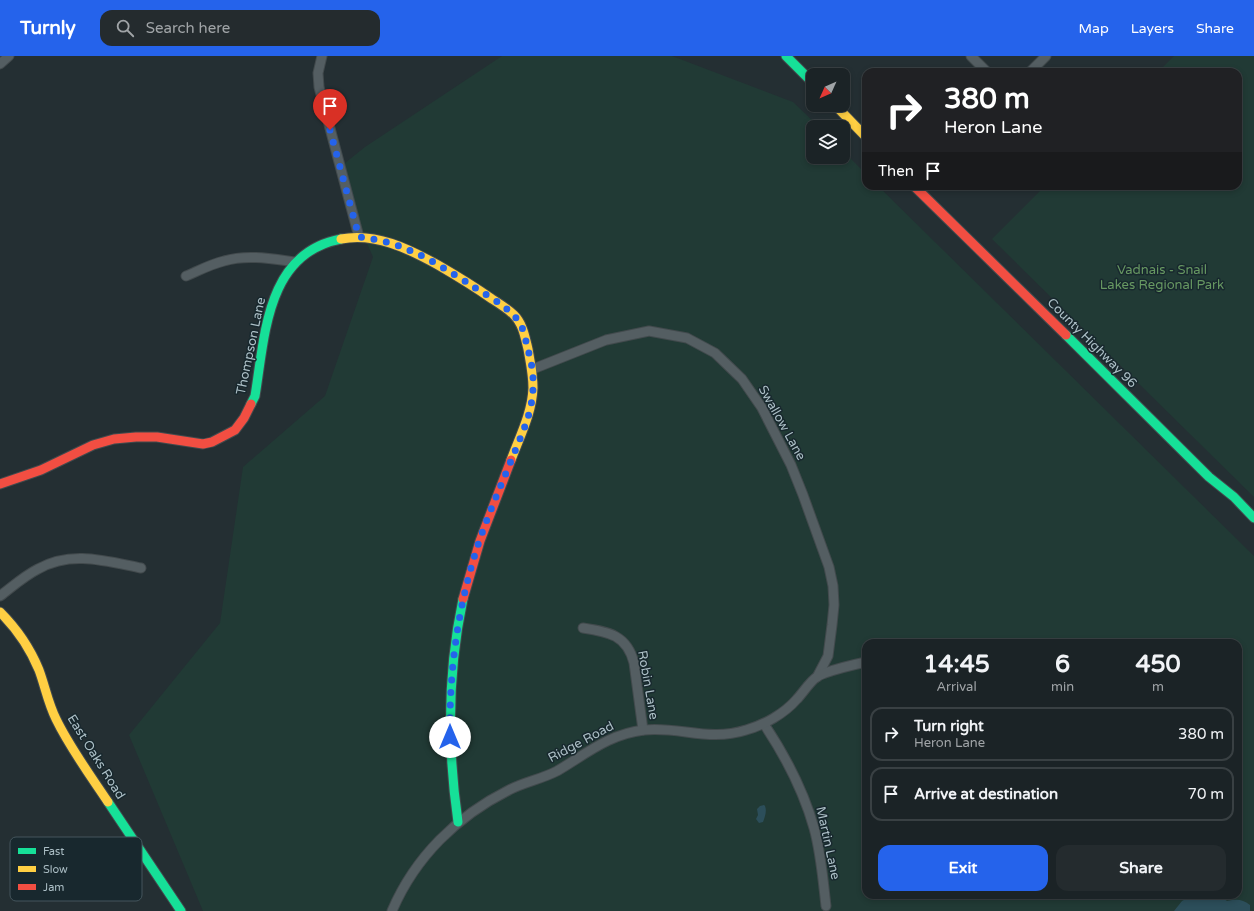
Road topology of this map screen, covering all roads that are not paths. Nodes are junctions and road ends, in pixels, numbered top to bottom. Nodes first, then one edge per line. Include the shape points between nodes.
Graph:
1 (9, 56) edge
2 (322, 56) edge
3 (786, 56) edge
4 (971, 56) edge
5 (1046, 56) edge
6 (0, 64) edge
7 (983, 68) edge
8 (1034, 68) edge
9 (806, 76) edge
10 (841, 112) edge
11 (862, 133) edge
12 (918, 190) edge
13 (359, 237) junction
14 (296, 262) junction
15 (186, 276) dead end
16 (533, 369) junction
17 (0, 484) edge
18 (1254, 518) edge
19 (141, 568) dead end
20 (0, 596) edge
21 (0, 612) edge
22 (584, 628) dead end
23 (862, 663) edge
24 (817, 677) junction
25 (764, 724) junction
26 (643, 730) junction
27 (458, 822) junction
28 (131, 837) edge
29 (142, 853) edge
30 (826, 906) dead end
31 (181, 911) edge
32 (392, 911) edge

1 - 6 street
2 - 13 street via 318,73 319,87
3 - 9 street
4 - 7 street
5 - 8 street
10 - 11 street
12 - 18 street, County Highway 96
13 - 14 street, Thompson Lane via 335,240 318,246
13 - 16 street, Thompson Lane via 409,250 506,308 517,318 525,335
14 - 15 street via 239,258
14 - 17 street, Thompson Lane via 276,290 255,396 248,412 235,430 203,444 158,437 114,439 93,445 41,470
16 - 24 street, Swallow Lane via 606,340 649,332 687,338 715,353 742,379 762,408 791,465 829,568 833,586 832,625 828,656
16 - 27 street, Thompson Lane via 533,389 527,420 476,551 457,632 449,709 452,787
19 - 20 street via 83,558 67,558 39,568
21 - 28 street, East Oaks Road via 29,649 58,725
22 - 26 street, Robin Lane via 618,637 632,653
23 - 24 street, Ridge Road
24 - 25 street, Ridge Road via 795,702
25 - 26 street, Ridge Road via 745,731 710,735 670,730
25 - 30 street, Martin Lane via 794,773 805,798 819,852
26 - 27 street, Ridge Road via 607,740 555,772 510,789 486,802
27 - 32 street, Ridge Road via 425,856 410,877
29 - 31 street, East Oaks Road

